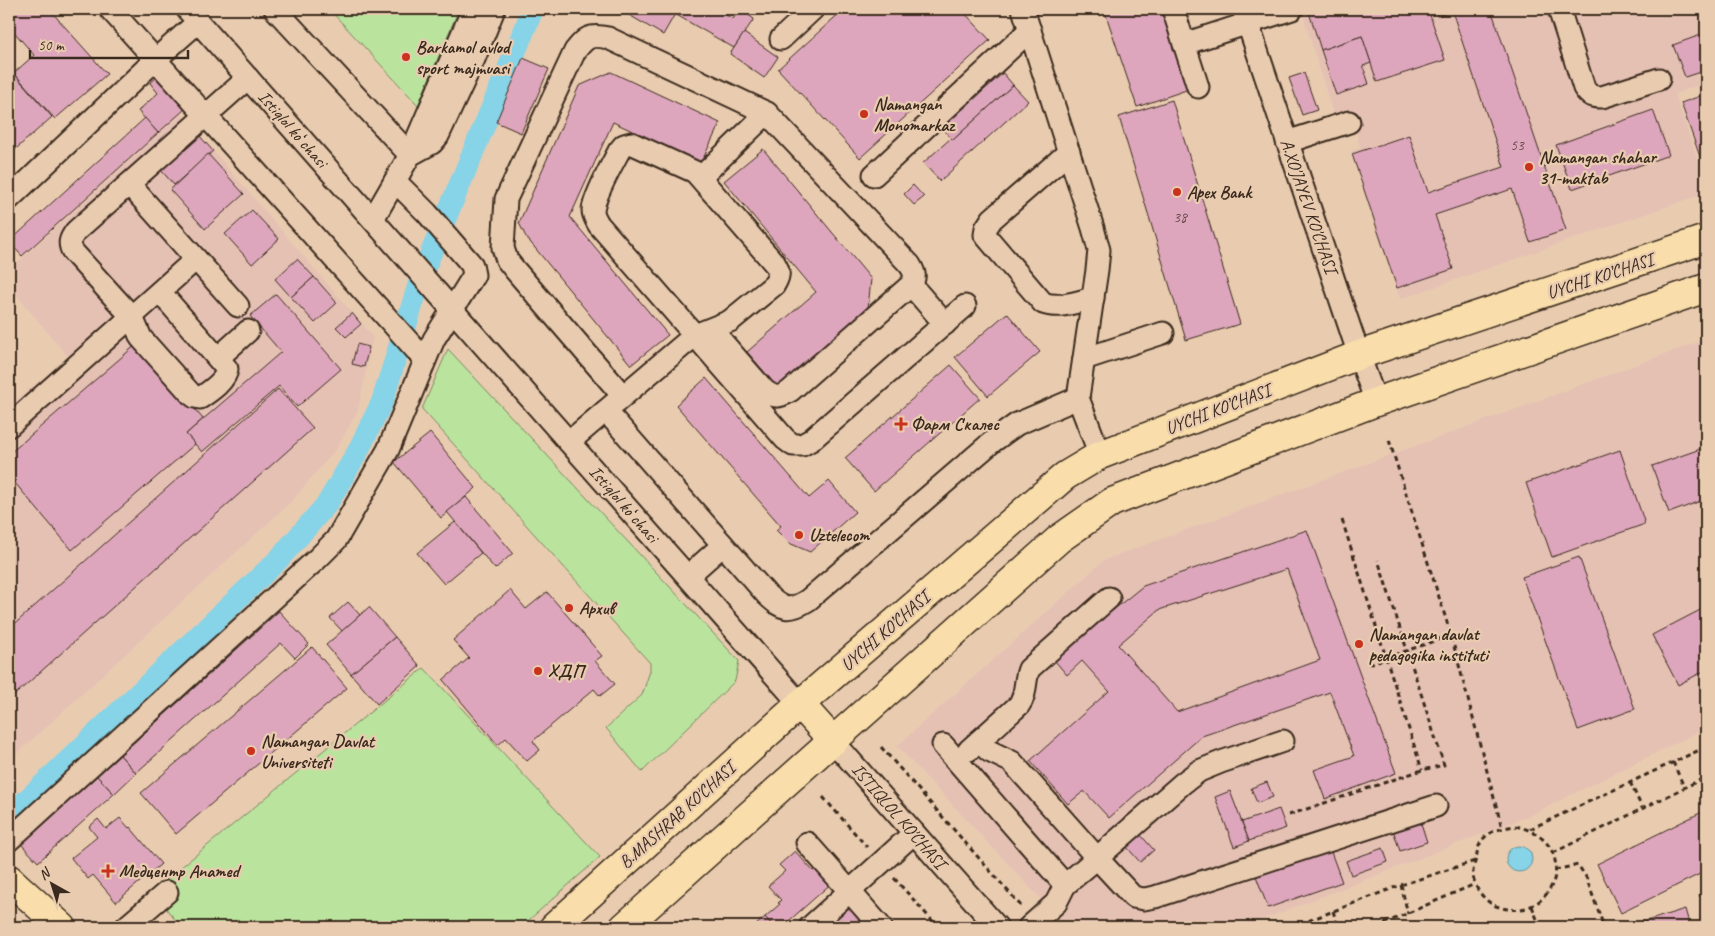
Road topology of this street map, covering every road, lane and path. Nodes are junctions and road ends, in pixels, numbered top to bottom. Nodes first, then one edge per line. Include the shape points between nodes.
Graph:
1 (110, 9) edge
2 (276, 9) edge
3 (473, 9) edge
4 (494, 9) edge
5 (813, 9) edge
6 (1023, 9) edge
7 (1173, 9) edge
8 (1292, 9) edge
9 (1559, 9) edge
10 (193, 15) edge
11 (1245, 16) edge
12 (1030, 30) junction
13 (781, 39) dead end
14 (1184, 44) junction
15 (155, 60) junction
16 (248, 78) junction
17 (1659, 79) dead end
18 (1198, 87) dead end
19 (767, 113) junction
20 (205, 116) junction
21 (1349, 122) dead end
22 (1287, 142) junction
23 (1069, 152) junction
24 (410, 155) junction
25 (874, 175) dead end
26 (701, 176) junction
27 (395, 181) junction
28 (129, 184) junction
29 (9, 200) edge
30 (373, 219) junction
31 (1706, 239) edge
32 (196, 259) junction
33 (911, 286) junction
34 (1706, 288) edge
35 (160, 292) junction
36 (1093, 298) junction
37 (238, 306) dead end
38 (965, 306) dead end
39 (450, 307) junction
40 (132, 317) junction
41 (945, 324) junction
42 (248, 331) dead end
43 (703, 332) junction
44 (1163, 333) dead end
45 (1359, 355) junction
46 (422, 356) junction
47 (218, 358) junction
48 (1084, 359) junction
49 (623, 396) junction
50 (1078, 398) junction
51 (1376, 402) junction
52 (606, 411) junction
53 (9, 426) edge
54 (1389, 440) dead end
55 (569, 442) junction
56 (1100, 455) junction
57 (1342, 520) dead end
58 (723, 545) junction
59 (1378, 560) dead end
60 (688, 576) junction
61 (1109, 598) dead end
62 (1451, 635) junction
63 (1407, 650) junction
64 (1386, 658) junction
65 (1369, 664) dead end
66 (800, 704) junction
67 (1283, 740) dead end
68 (833, 741) junction
69 (979, 741) junction
70 (943, 744) dead end
71 (881, 747) dead end
72 (1706, 747) edge
73 (957, 760) junction
74 (1673, 762) junction
75 (1422, 770) junction
76 (1706, 776) edge
77 (1630, 782) junction
78 (1684, 787) junction
79 (1436, 806) dead end
80 (1642, 808) junction
81 (1289, 815) dead end
82 (1502, 828) junction
83 (1529, 829) junction
84 (914, 833) junction
85 (9, 840) edge
86 (807, 843) dead end
87 (1552, 853) junction
88 (1097, 858) junction
89 (1475, 861) junction
90 (1555, 870) junction
91 (9, 879) edge
92 (1475, 884) junction
93 (1066, 885) junction
94 (1401, 885) junction
95 (849, 891) junction
96 (167, 892) dead end
97 (1699, 895) dead end
98 (1706, 896) edge
99 (1532, 906) junction
100 (1333, 911) junction
101 (1408, 914) junction
102 (1032, 925) edge
103 (62, 927) edge
104 (126, 927) edge
105 (554, 927) edge
106 (624, 927) edge
107 (810, 927) edge
108 (881, 927) edge
109 (997, 927) edge
110 (1292, 927) edge
111 (1338, 927) edge
112 (1376, 927) edge
113 (1540, 927) edge
114 (1604, 927) edge

1 - 15 street
2 - 24 street
3 - 24 street
4 - 24 street via 438,136
5 - 13 street
6 - 12 street
7 - 14 street
8 - 11 street
9 - 17 street via 1588,94 1602,97
10 - 15 street
10 - 16 street, Istiqlol koʻchasi
11 - 14 street
11 - 22 street, A.XO'JAYEV KO'CHASI
12 - 23 street
12 - 25 street
14 - 18 street
15 - 20 street
15 - 29 street
16 - 20 street
16 - 30 street, Istiqlol koʻchasi
19 - 26 street
19 - 33 street via 910,265 915,279
19 - 49 street via 608,38 595,35 583,40 575,51 506,199 503,248 515,270
20 - 28 street
20 - 46 street
21 - 22 street
22 - 45 street, A.XO'JAYEV KO'CHASI
23 - 36 street via 1098,250
23 - 36 street via 992,219 985,236 1044,303 1051,306
24 - 27 street
26 - 43 street via 779,270 774,285 730,321
26 - 43 street via 631,143 624,145 593,210 599,225
27 - 30 street
27 - 39 street via 472,265 474,275
28 - 32 street
28 - 40 street via 76,231 70,245
30 - 39 street, Istiqlol koʻchasi
31 - 45 main road, UYCHI KO’CHASI
32 - 35 street
32 - 37 street
33 - 41 street
33 - 43 street via 780,397 764,390
34 - 51 main road
35 - 40 street
35 - 47 street
36 - 48 street
38 - 41 street
39 - 46 street
39 - 55 street, Istiqlol koʻchasi
40 - 47 street via 141,338 195,397 200,398 224,378 227,368
40 - 53 street
41 - 43 street via 802,445 792,445 785,439
42 - 47 street
43 - 49 street
44 - 48 street
45 - 51 street, A.XO'JAYEV KO'CHASI
45 - 56 main road, UYCHI KO’CHASI
46 - 85 street via 388,450 336,540
48 - 50 street
49 - 52 street
50 - 56 street
50 - 58 street via 1017,424 992,442 797,607 787,609 777,605
51 - 68 main road via 1112,502 1059,539
52 - 55 street
52 - 58 street
54 - 62 path
55 - 60 street, Istiqlol koʻchasi
56 - 66 main road, UYCHI KO’CHASI via 1065,476
57 - 64 path
58 - 60 street
59 - 63 path
60 - 66 street, Istiqlol koʻchasi
61 - 69 street via 1029,668 1024,698 1013,712
62 - 63 path
62 - 82 path
63 - 64 path
63 - 75 path via 1444,765
64 - 65 path
64 - 75 path
66 - 68 main road, ISTIQLOL KO'CHASI
66 - 105 main road, B.MASHRAB KO'CHASI
67 - 88 street via 1199,771
68 - 84 street, ISTIQLOL KO'CHASI
68 - 106 main road
69 - 73 street
69 - 88 street via 989,751 1012,762
70 - 73 street
71 - 102 path
72 - 74 path
73 - 93 street
74 - 77 path
74 - 78 path
75 - 81 path
76 - 78 path
77 - 80 path
77 - 83 path
78 - 80 path
79 - 88 street via 1144,899 1132,897
80 - 87 path
82 - 83 path
82 - 89 path via 1489,834 1480,844
83 - 87 path via 1541,836
84 - 95 street
84 - 109 street, ISTIQLOL KO'CHASI
86 - 95 street
87 - 90 path
88 - 93 street
89 - 92 path via 1472,870
89 - 94 path
90 - 99 path via 1552,886 1544,898
90 - 114 path via 1578,865 1586,877
91 - 103 main road
92 - 99 path via 1492,904 1519,910
92 - 101 path
93 - 102 street via 1056,903
94 - 100 path
94 - 101 path
95 - 107 street
95 - 108 street
96 - 104 street
97 - 98 path
99 - 113 path
100 - 110 path
100 - 111 path
101 - 112 path

